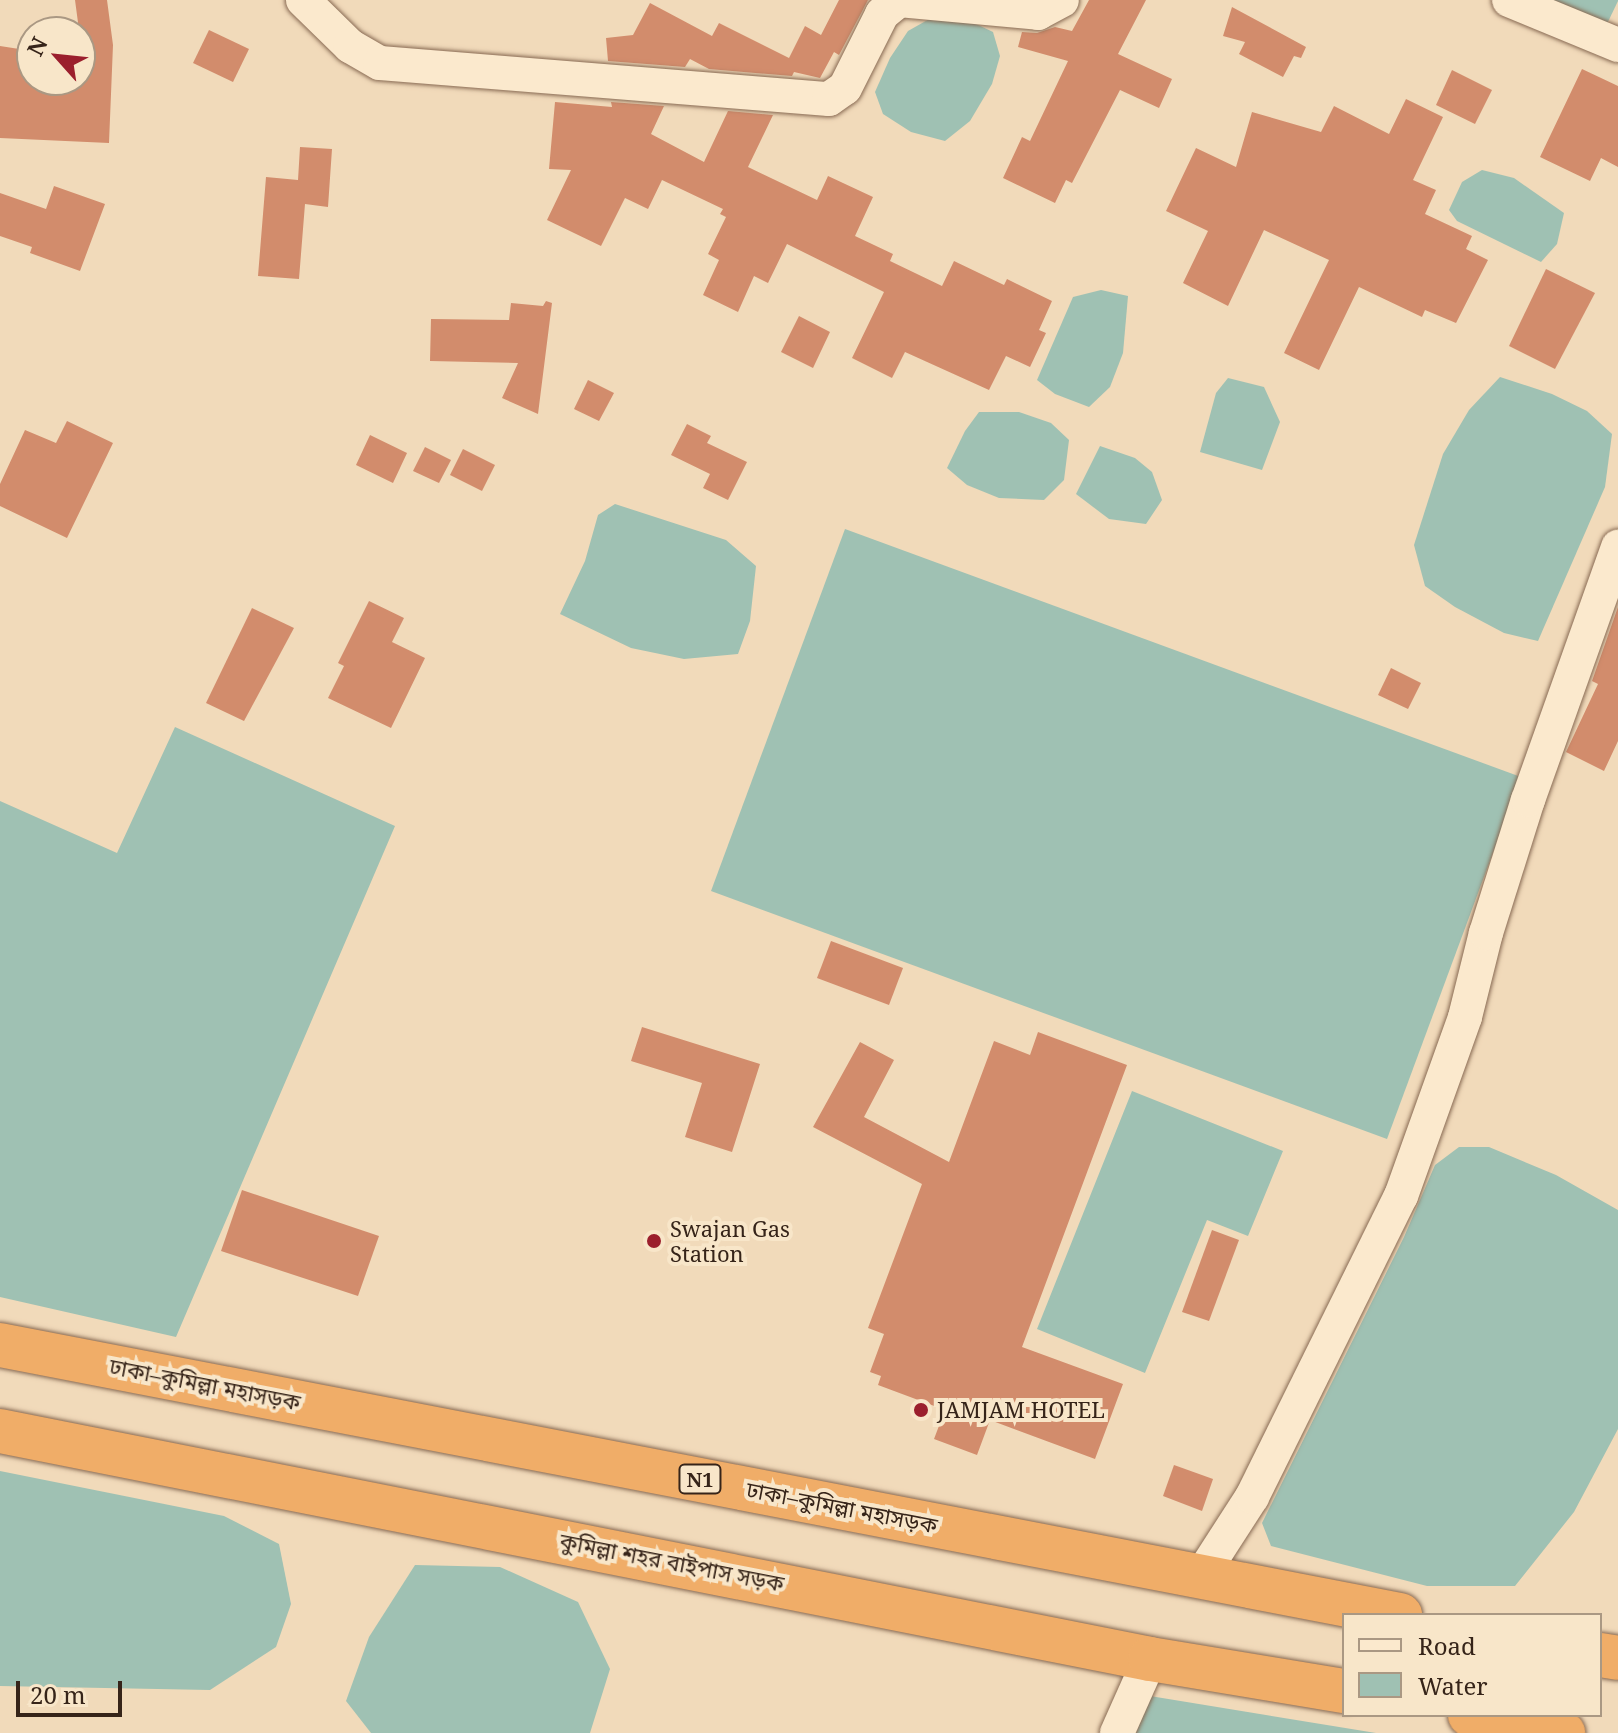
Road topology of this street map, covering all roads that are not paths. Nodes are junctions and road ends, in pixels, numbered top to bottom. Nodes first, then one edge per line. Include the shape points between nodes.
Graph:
1 (303, 0) edge
2 (1062, 0) edge
3 (1509, 0) edge
4 (1618, 45) edge
5 (1618, 547) edge
6 (0, 1345) edge
7 (0, 1431) edge
8 (1201, 1576) junction
9 (1390, 1613) edge
10 (1150, 1659) junction
11 (1342, 1691) edge
12 (1480, 1717) edge
13 (1117, 1733) edge
14 (1563, 1733) edge

1 - 2 street via 350,46 380,63 829,99 845,88 882,14 899,0 1038,13
3 - 4 street
5 - 8 street via 1528,800 1465,1017 1401,1196 1252,1497
6 - 8 highway, ঢাকা–কুমিল্লা মহাসড়ক / N1
7 - 10 highway, কুমিল্লা শহর বাইপাস সড়ক
8 - 9 highway, ঢাকা–কুমিল্লা মহাসড়ক / N1
10 - 11 highway, কুমিল্লা শহর বাইপাস সড়ক
10 - 13 street
12 - 14 highway

